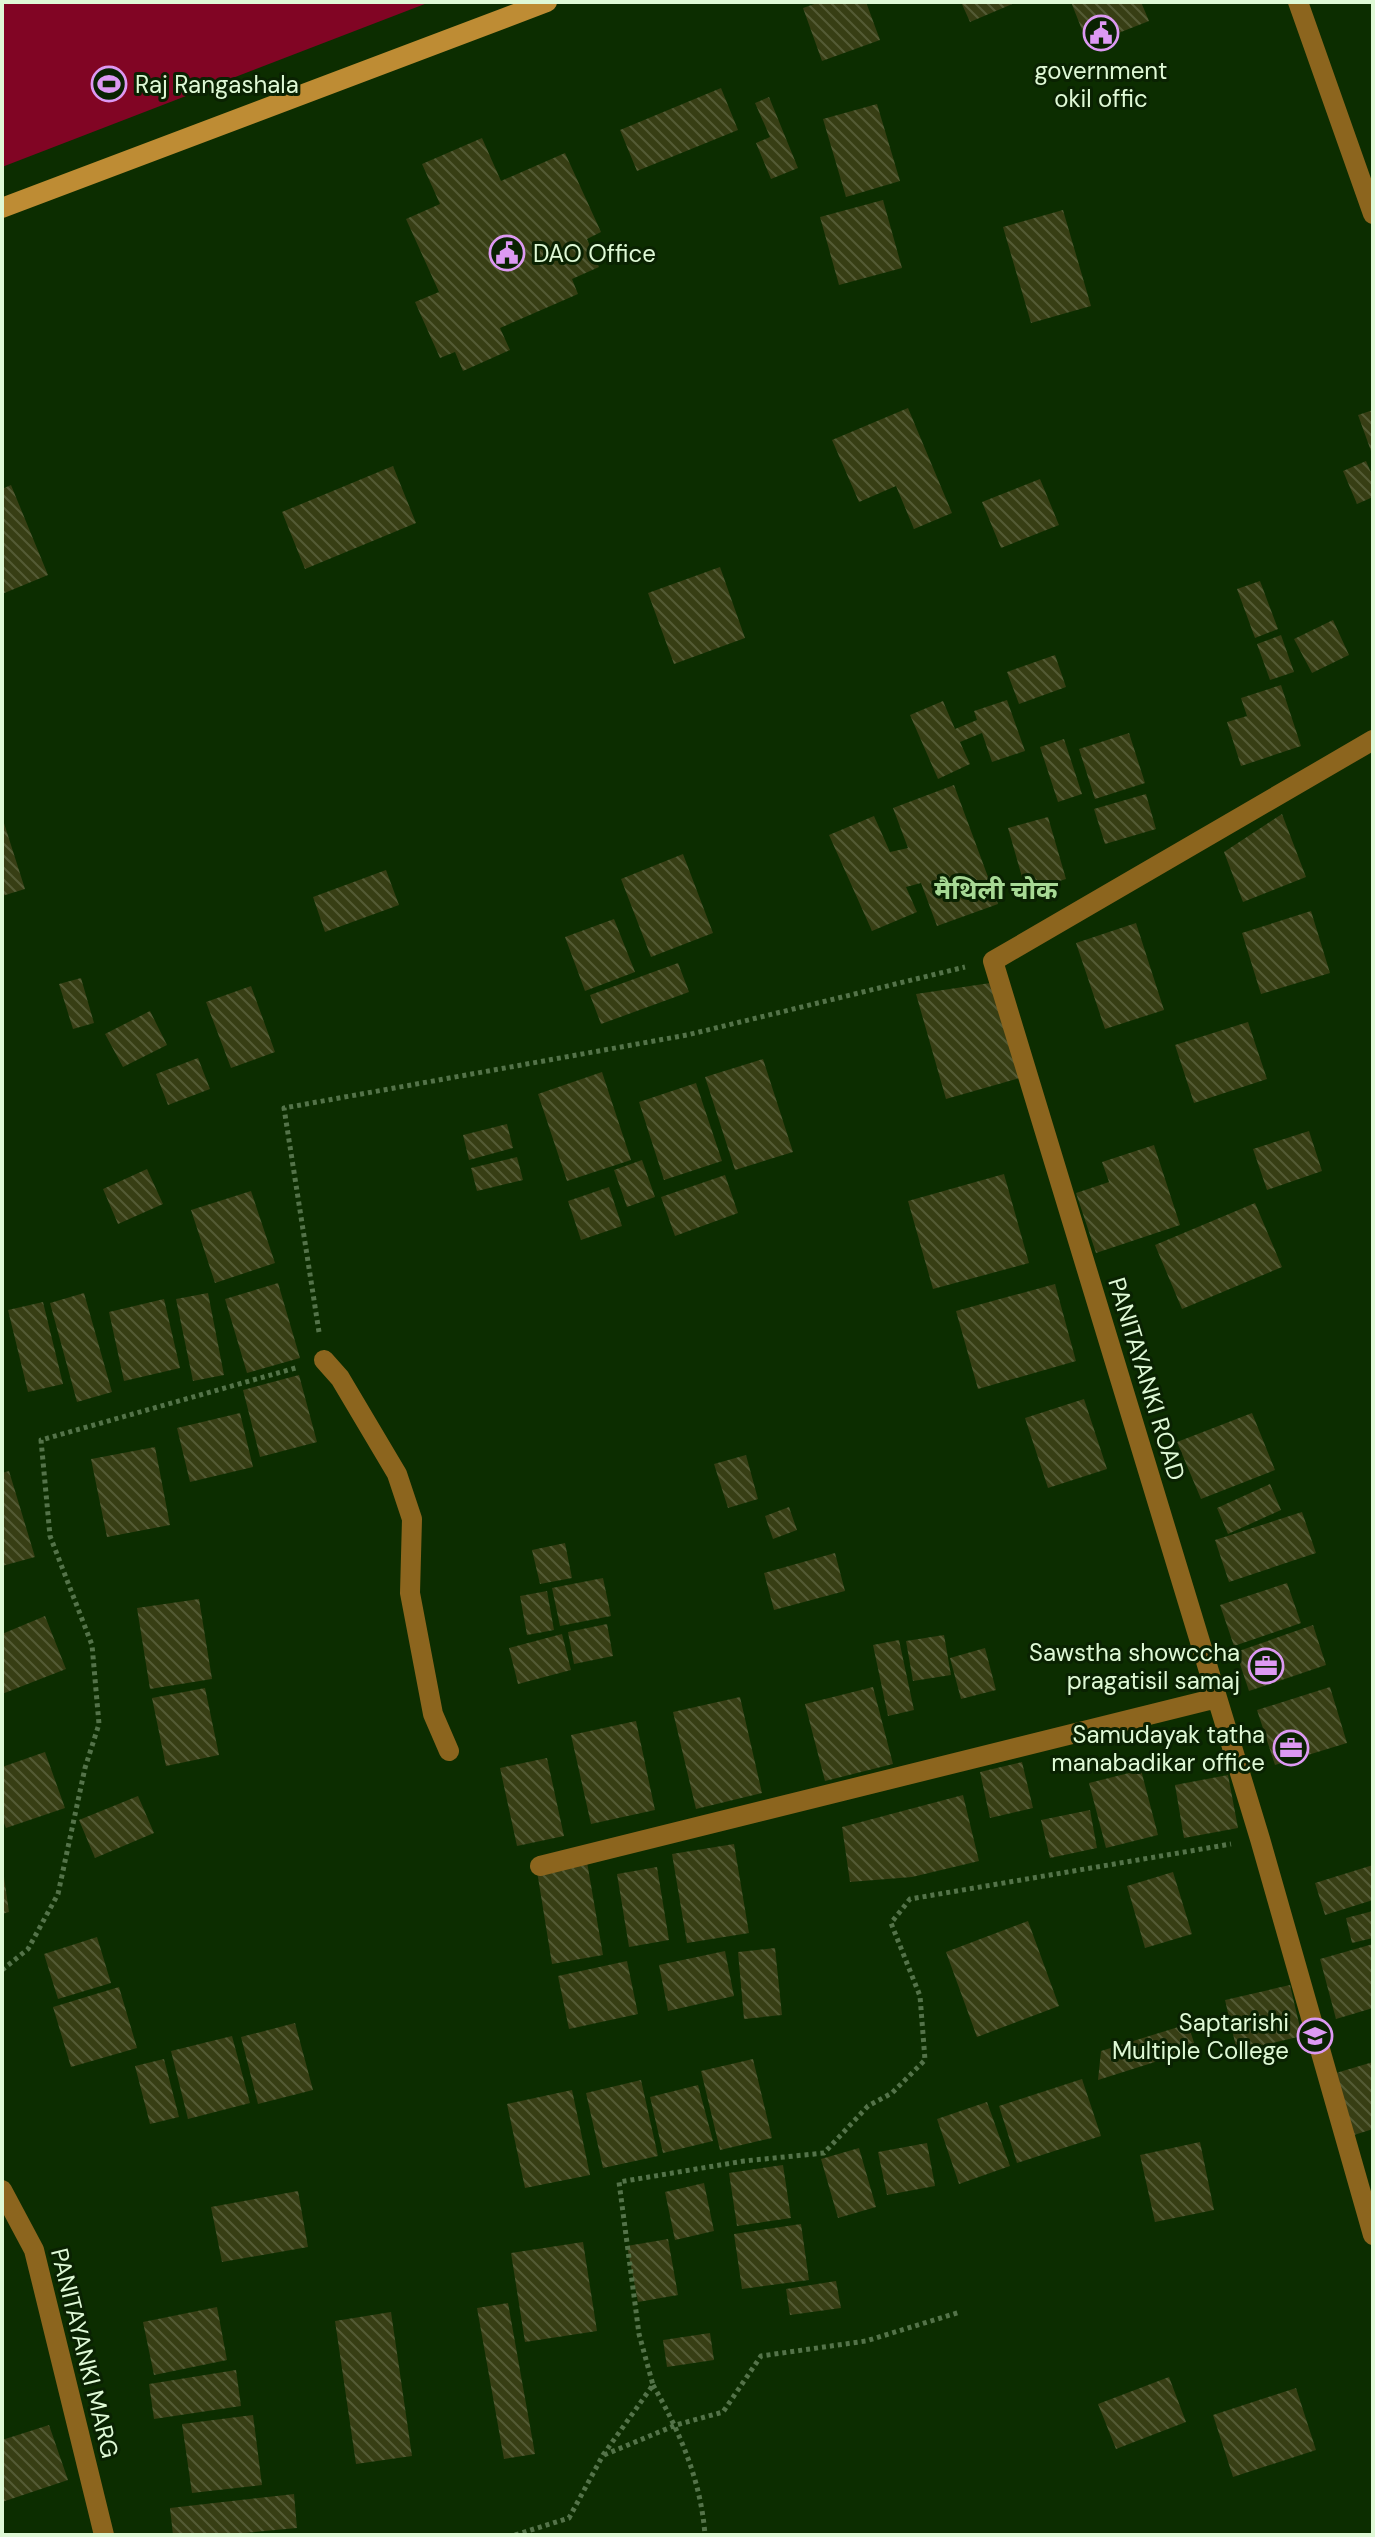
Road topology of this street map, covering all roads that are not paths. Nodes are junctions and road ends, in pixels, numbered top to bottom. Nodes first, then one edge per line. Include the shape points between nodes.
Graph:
1 (547, 2) edge
2 (1298, 2) edge
3 (2, 208) edge
4 (1373, 214) edge
5 (1373, 740) edge
6 (324, 1360) road end
7 (1217, 1698) junction
8 (449, 1751) dead end
9 (540, 1866) dead end
10 (2, 2190) edge
11 (1373, 2235) edge
12 (104, 2535) edge

1 - 3 main road
2 - 4 street
5 - 7 street, PANITAYANKI ROAD via 993,961
6 - 8 street via 397,1474 412,1519 410,1593 433,1714
7 - 9 street
7 - 11 street, PANITAYANKI ROAD
10 - 12 street, PANITAYANKI MARG via 34,2250

